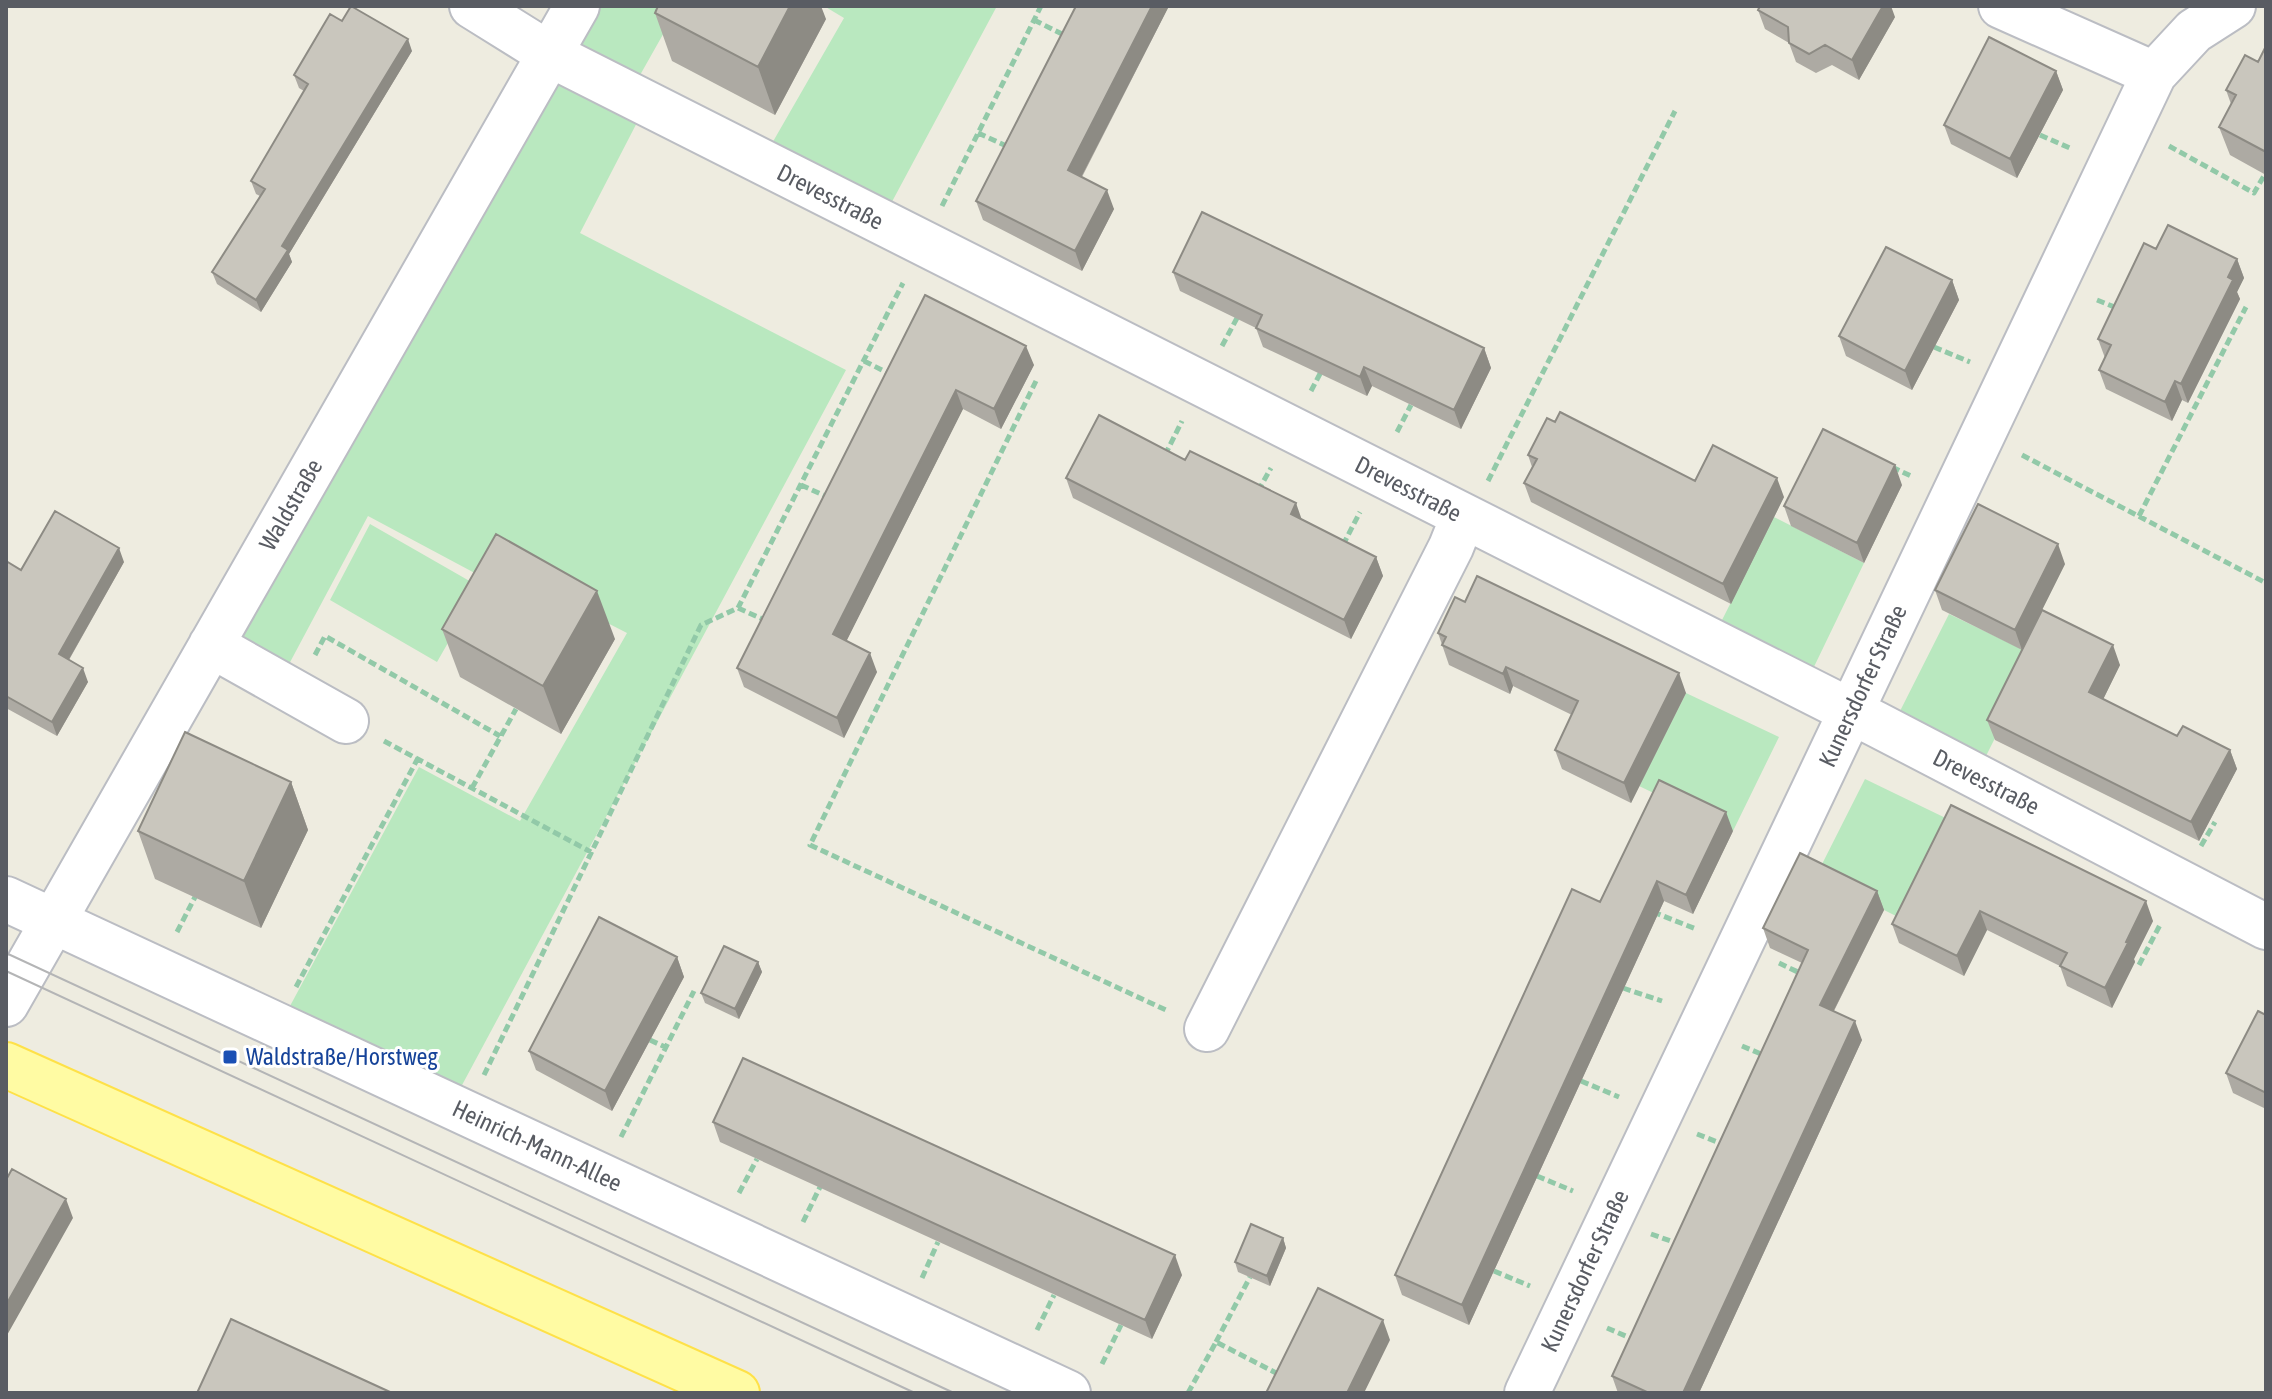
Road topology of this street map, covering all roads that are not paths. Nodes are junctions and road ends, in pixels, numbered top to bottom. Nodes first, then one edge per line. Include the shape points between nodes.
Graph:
1 (472, 6) edge
2 (577, 6) edge
3 (2001, 6) edge
4 (2233, 6) edge
5 (549, 54) junction
6 (2154, 74) junction
7 (1473, 504) junction
8 (211, 645) junction
9 (1851, 712) junction
10 (346, 721) road end
11 (6, 899) edge
12 (53, 921) junction
13 (2266, 927) edge
14 (6, 1004) edge
15 (1207, 1029) road end
16 (6, 1065) edge
17 (737, 1393) edge
18 (1068, 1393) edge
19 (1527, 1393) edge

1 - 5 street, Drevesstraße
2 - 5 street, Waldstraße
3 - 6 street
4 - 6 street, Kunersdorfer Straße via 2194,31
5 - 7 street, Drevesstraße via 923,245
5 - 8 street, Waldstraße
6 - 9 street, Kunersdorfer Straße
7 - 9 street, Drevesstraße
7 - 15 street
8 - 10 street
8 - 12 street, Waldstraße
9 - 13 street, Drevesstraße
9 - 19 street, Kunersdorfer Straße
11 - 12 street, Heinrich-Mann-Allee
12 - 14 street, Waldstraße
12 - 18 street, Heinrich-Mann-Allee
16 - 17 main road

